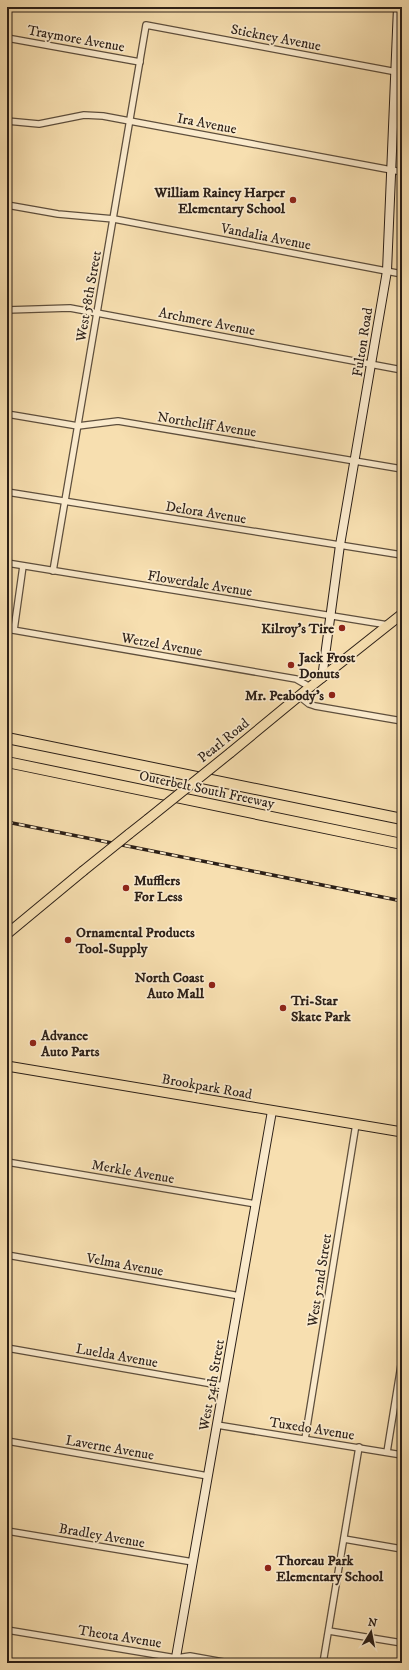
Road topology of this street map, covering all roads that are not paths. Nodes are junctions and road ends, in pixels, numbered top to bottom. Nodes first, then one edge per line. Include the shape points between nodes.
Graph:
1 (398, 7) edge
2 (146, 25) joint
3 (7, 38) edge
4 (140, 62) junction
5 (399, 72) edge
6 (7, 121) edge
7 (130, 121) junction
8 (391, 170) junction
9 (402, 172) edge
10 (7, 205) edge
11 (114, 219) junction
12 (387, 271) junction
13 (402, 274) edge
14 (7, 310) edge
15 (97, 312) junction
16 (372, 364) junction
17 (402, 370) edge
18 (7, 414) edge
19 (78, 426) junction
20 (354, 461) junction
21 (402, 469) edge
22 (7, 492) edge
23 (65, 502) junction
24 (340, 545) junction
25 (402, 555) edge
26 (7, 564) edge
27 (22, 566) junction
28 (54, 571) junction
29 (402, 614) edge
30 (329, 616) junction
31 (395, 623) edge
32 (7, 629) edge
33 (14, 630) junction
34 (322, 678) junction
35 (310, 687) junction
36 (299, 696) junction
37 (402, 721) edge
38 (7, 738) edge
39 (7, 762) edge
40 (402, 820) edge
41 (402, 844) edge
42 (7, 934) edge
43 (7, 1066) edge
44 (272, 1111) junction
45 (356, 1124) junction
46 (402, 1132) edge
47 (7, 1162) edge
48 (256, 1204) junction
49 (7, 1255) edge
50 (240, 1296) junction
51 (7, 1348) edge
52 (402, 1359) edge
53 (224, 1386) junction
54 (217, 1424) junction
55 (305, 1439) junction
56 (7, 1441) edge
57 (359, 1448) junction
58 (387, 1452) junction
59 (402, 1455) edge
60 (208, 1476) junction
61 (7, 1531) edge
62 (344, 1539) junction
63 (402, 1549) edge
64 (192, 1562) junction
65 (7, 1630) edge
66 (329, 1631) junction
67 (402, 1643) edge
68 (175, 1660) edge
69 (229, 1663) edge
70 (324, 1663) edge

1 - 5 main road, Fulton Road
2 - 4 street, West 58th Street
2 - 5 street, Stickney Avenue
3 - 4 street, Traymore Avenue
4 - 7 street, West 58th Street
5 - 8 main road, Fulton Road
6 - 7 street, Ira Avenue via 39,124 84,115
7 - 8 street, Ira Avenue
7 - 11 street, West 58th Street
8 - 9 street, Ira Avenue
8 - 12 main road, Fulton Road
10 - 11 street, Vandalia Avenue via 58,214
11 - 12 street, Vandalia Avenue
11 - 15 street, West 58th Street
12 - 13 street, Vandalia Avenue
12 - 16 main road, Fulton Road
14 - 15 street, Archmere Avenue via 70,308
15 - 16 street, Archmere Avenue
15 - 19 street, West 58th Street
16 - 17 street, Archmere Avenue
16 - 20 main road, Fulton Road
18 - 19 street, Northcliff Avenue
19 - 20 street, Northcliff Avenue via 118,421
19 - 23 street, West 58th Street
20 - 21 street, Northcliff Avenue
20 - 24 main road, Fulton Road
22 - 23 street, Delora Avenue
23 - 24 street, Delora Avenue
23 - 28 street, West 58th Street
24 - 25 street, Delora Avenue
24 - 30 main road, Fulton Road
26 - 27 street, Flowerdale Avenue
27 - 28 street, Flowerdale Avenue
27 - 33 street
28 - 30 street, Flowerdale Avenue
29 - 31 main road, Pearl Road
30 - 31 street, Flowerdale Avenue
30 - 34 main road, Fulton Road
31 - 34 main road, Pearl Road
32 - 33 street, Wetzel Avenue
33 - 35 street, Wetzel Avenue via 296,679
34 - 35 main road, Pearl Road
35 - 36 main road, Pearl Road
36 - 37 street via 315,706
36 - 42 main road, Pearl Road, bridge
38 - 40 highway, Outerbelt South Freeway
39 - 41 highway, Outerbelt South Freeway
43 - 44 main road, Brookpark Road
44 - 45 main road, Brookpark Road
44 - 48 main road, West 54th Street
45 - 46 main road, Brookpark Road
45 - 55 street, West 52nd Street
47 - 48 street, Merkle Avenue
48 - 50 main road, West 54th Street
49 - 50 street, Velma Avenue
50 - 53 main road, West 54th Street
51 - 53 street, Luelda Avenue
52 - 58 street
53 - 54 main road, West 54th Street
54 - 55 street, Tuxedo Avenue
54 - 60 main road, West 54th Street
55 - 57 street, Tuxedo Avenue
56 - 60 street, Laverne Avenue
57 - 58 street, Tuxedo Avenue
57 - 62 street
58 - 59 street, Tuxedo Avenue
60 - 64 main road, West 54th Street
61 - 64 street, Bradley Avenue
62 - 63 street
62 - 66 street
64 - 68 main road, West 54th Street
65 - 68 street, Theota Avenue
66 - 67 street
66 - 70 street
68 - 69 street, Theota Avenue via 190,1656

